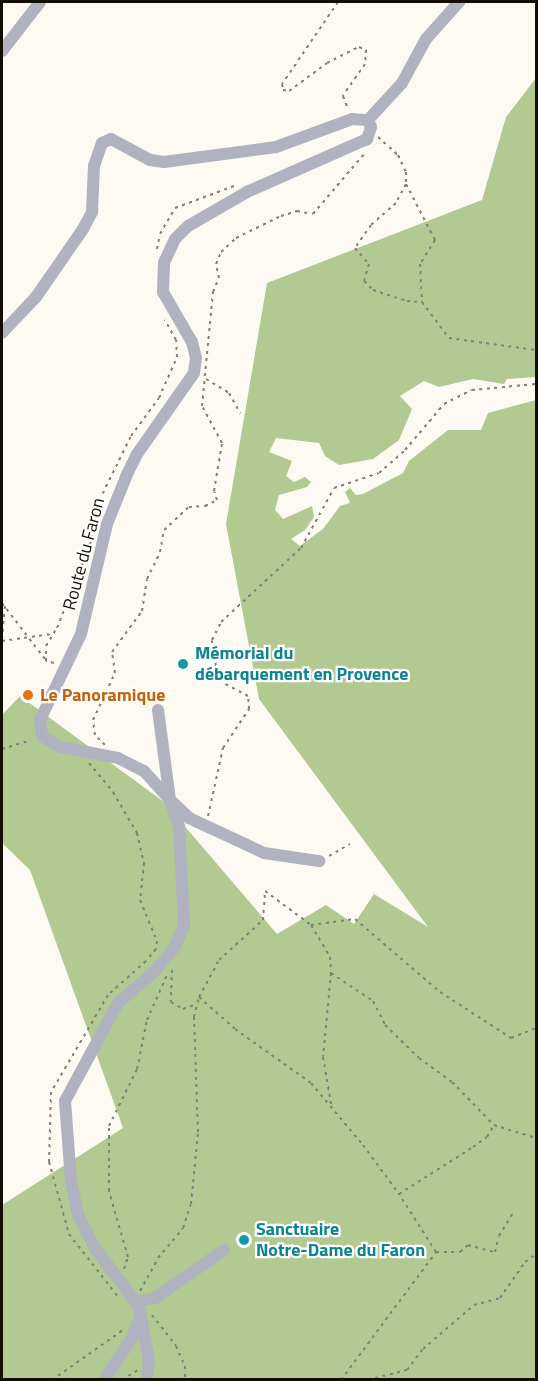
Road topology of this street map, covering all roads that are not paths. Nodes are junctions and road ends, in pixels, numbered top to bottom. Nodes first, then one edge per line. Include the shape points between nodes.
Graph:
1 (40, 2) edge
2 (459, 2) edge
3 (2, 51) edge
4 (368, 131) junction
5 (2, 333) edge
6 (158, 710) dead end
7 (170, 800) junction
8 (319, 861) road end
9 (224, 1250) dead end
10 (137, 1302) junction
11 (140, 1316) junction
12 (104, 1380) edge
13 (147, 1380) edge

1 - 3 street
2 - 4 street via 426,39 402,83
4 - 5 street via 352,119 276,147 164,162 150,160 111,139 102,143 94,166 92,212 36,297
4 - 7 street, Route du Faron via 188,226 175,239 164,263 163,292 192,342 194,373 137,454 126,477 107,524 87,618 40,733 60,747 118,758 144,771
6 - 7 street
7 - 8 street via 189,818 264,853
7 - 10 street via 178,826 184,925 175,946 155,971 118,1003 65,1101 71,1181 78,1215 94,1246
9 - 10 street via 155,1298
10 - 11 street
11 - 12 street via 132,1338
11 - 13 street via 149,1360

